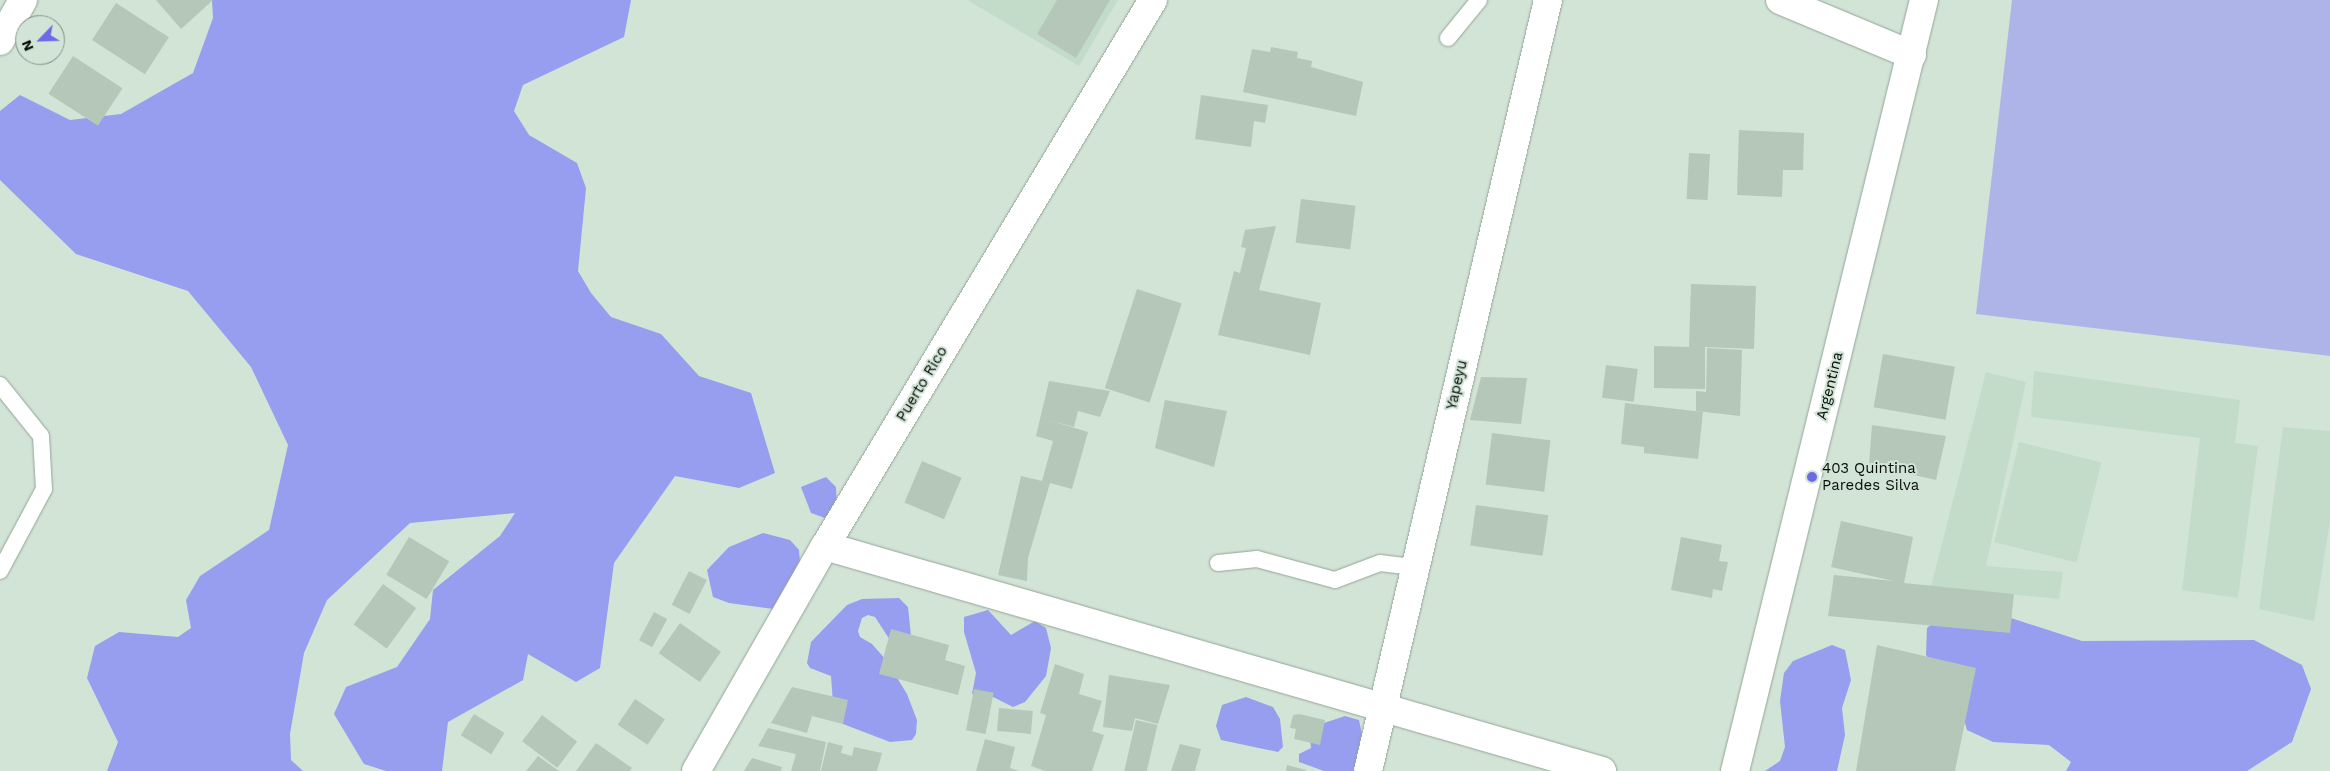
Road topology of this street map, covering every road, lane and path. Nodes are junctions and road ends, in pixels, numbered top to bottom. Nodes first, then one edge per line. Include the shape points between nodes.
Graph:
1 (23, 0) edge
2 (1153, 0) edge
3 (1479, 0) edge
4 (1548, 0) edge
5 (1780, 0) edge
6 (1924, 0) edge
7 (1448, 38) dead end
8 (0, 41) edge
9 (1912, 55) junction
10 (0, 384) edge
11 (825, 546) junction
12 (1218, 563) dead end
13 (1414, 567) junction
14 (0, 571) edge
15 (1380, 709) junction
16 (696, 771) edge
17 (1368, 771) edge
18 (1602, 771) edge
19 (1735, 771) edge

1 - 8 street
2 - 11 street, Puerto Rico
3 - 7 lane
4 - 13 street, Yapeyu
5 - 9 street
6 - 9 street, Argentina
9 - 19 street, Argentina
10 - 14 lane via 41,436 44,489
11 - 15 street
11 - 16 street, Puerto Rico
12 - 13 lane via 1257,559 1335,580 1380,563
13 - 15 street, Yapeyu
15 - 17 street, Yapeyu
15 - 18 street

